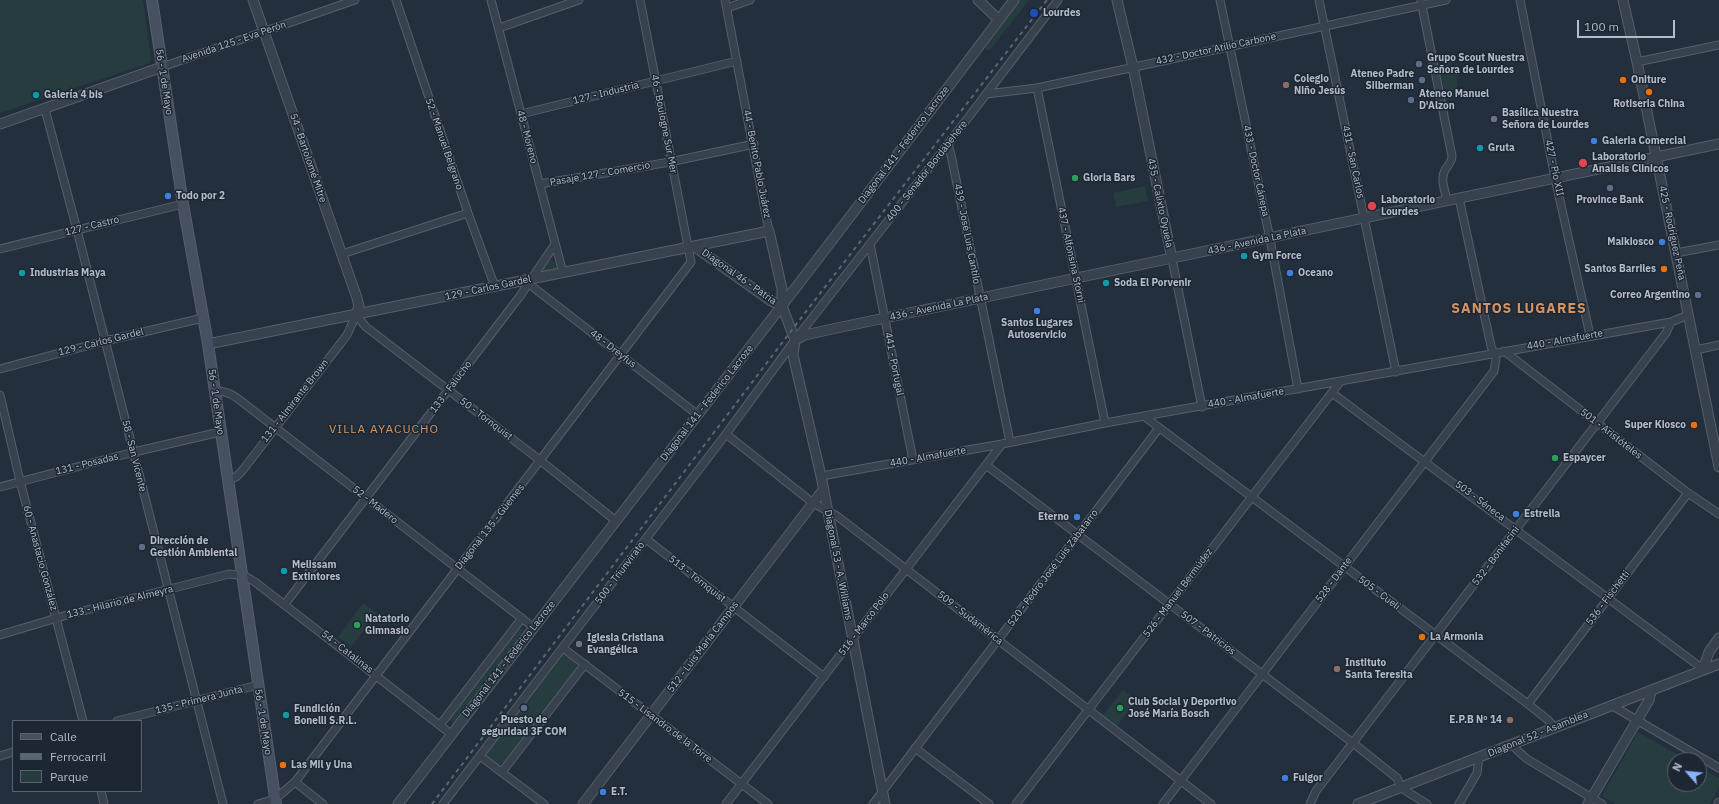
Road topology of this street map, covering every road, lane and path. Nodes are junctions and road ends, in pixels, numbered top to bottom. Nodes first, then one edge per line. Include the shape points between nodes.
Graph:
1 (152, 0) edge
2 (253, 0) edge
3 (355, 0) edge
4 (396, 0) edge
5 (491, 0) edge
6 (580, 0) edge
7 (640, 0) edge
8 (725, 0) edge
9 (750, 0) edge
10 (978, 0) edge
11 (1014, 0) edge
12 (1058, 0) edge
13 (1117, 0) edge
14 (1220, 0) edge
15 (1319, 0) edge
16 (1446, 0) edge
17 (1520, 0) edge
18 (1623, 0) edge
19 (1421, 2) edge
20 (726, 8) junction
21 (999, 20) junction
22 (1324, 26) junction
23 (499, 28) junction
24 (264, 32) junction
25 (1719, 45) edge
26 (1230, 46) junction
27 (737, 61) junction
28 (1637, 62) junction
29 (162, 67) junction
30 (1133, 67) junction
31 (656, 81) junction
32 (1036, 88) junction
33 (986, 94) junction
34 (45, 109) junction
35 (521, 114) junction
36 (0, 124) edge
37 (754, 144) junction
38 (948, 144) junction
39 (1719, 144) edge
40 (1656, 156) junction
41 (670, 162) junction
42 (1555, 178) junction
43 (540, 184) junction
44 (1459, 198) junction
45 (1447, 200) junction
46 (183, 204) junction
47 (468, 213) junction
48 (1364, 218) junction
49 (77, 230) junction
50 (769, 231) junction
51 (1270, 239) junction
52 (555, 244) junction
53 (870, 244) junction
54 (1719, 245) edge
55 (691, 248) junction
56 (0, 249) edge
57 (1676, 253) junction
58 (342, 254) junction
59 (1172, 259) junction
60 (564, 273) junction
61 (1076, 279) junction
62 (530, 282) junction
63 (495, 287) junction
64 (980, 298) junction
65 (782, 306) junction
66 (356, 315) junction
67 (1688, 316) junction
68 (203, 318) junction
69 (885, 318) junction
70 (1671, 322) junction
71 (789, 327) joint
72 (1590, 335) junction
73 (795, 340) junction
74 (105, 341) junction
75 (208, 344) junction
76 (1719, 345) edge
77 (1696, 350) junction
78 (1504, 351) junction
79 (1494, 353) junction
80 (621, 355) junction
81 (0, 369) edge
82 (1396, 372) junction
83 (1340, 382) junction
84 (1298, 389) junction
85 (448, 390) junction
86 (214, 391) junction
87 (1332, 392) junction
88 (0, 395) edge
89 (1202, 406) junction
90 (698, 415) junction
91 (1145, 417) junction
92 (1105, 423) junction
93 (1597, 423) junction
94 (274, 427) junction
95 (1159, 428) junction
96 (220, 432) junction
97 (726, 434) junction
98 (1010, 442) junction
99 (1002, 444) junction
100 (1717, 444) edge
101 (134, 452) junction
102 (913, 460) junction
103 (1425, 460) junction
104 (540, 461) junction
105 (986, 465) junction
106 (1719, 466) edge
107 (821, 476) junction
108 (228, 480) junction
109 (20, 481) junction
110 (0, 487) edge
111 (824, 490) junction
112 (1688, 493) junction
113 (367, 498) junction
114 (1251, 498) junction
115 (813, 503) junction
116 (828, 512) junction
117 (1719, 514) edge
118 (616, 522) junction
119 (1517, 529) junction
120 (1078, 535) junction
121 (646, 539) junction
122 (1344, 567) junction
123 (458, 569) junction
124 (906, 569) junction
125 (241, 574) junction
126 (168, 589) junction
127 (1609, 598) junction
128 (285, 604) junction
129 (1170, 604) junction
130 (734, 607) junction
131 (56, 618) junction
132 (522, 618) junction
133 (533, 627) junction
134 (0, 635) edge
135 (1436, 635) junction
136 (1719, 638) edge
137 (853, 640) junction
138 (998, 640) junction
139 (563, 648) junction
140 (584, 664) junction
141 (1719, 664) edge
142 (1703, 669) junction
143 (1262, 674) junction
144 (376, 675) junction
145 (824, 676) junction
146 (258, 685) junction
147 (1652, 691) junction
148 (196, 700) junction
149 (1528, 704) junction
150 (1611, 705) junction
151 (1089, 711) junction
152 (651, 715) junction
153 (83, 720) edge
154 (121, 720) edge
155 (1637, 720) junction
156 (440, 725) junction
157 (1554, 727) junction
158 (451, 734) junction
159 (1353, 743) junction
160 (1513, 745) junction
161 (915, 748) junction
162 (12, 752) edge
163 (0, 756) edge
164 (480, 756) junction
165 (1479, 757) junction
166 (1719, 768) edge
167 (502, 772) junction
168 (1181, 781) junction
169 (294, 782) junction
170 (742, 784) junction
171 (1401, 787) junction
172 (101, 792) edge
173 (883, 792) junction
174 (1590, 801) edge
175 (275, 802) edge
176 (104, 804) edge
177 (223, 804) edge
178 (258, 804) edge
179 (323, 804) edge
180 (398, 804) edge
181 (443, 804) edge
182 (544, 804) edge
183 (583, 804) edge
184 (726, 804) edge
185 (768, 804) edge
186 (873, 804) edge
187 (885, 804) edge
188 (988, 804) edge
189 (1016, 804) edge
190 (1163, 804) edge
191 (1211, 804) edge
192 (1310, 804) edge
193 (1358, 804) edge
194 (1427, 804) edge
195 (1459, 804) edge
196 (1602, 804) edge

1 - 29 main road, 56 - 1 de Mayo
2 - 24 street, 54 - Bartolomé Mitre
3 - 24 street, Avenida 125 - Eva Perón
4 - 47 street, 52 - Manuel Belgrano
5 - 23 street, 48 - Moreno
6 - 23 street
7 - 31 street, 46 - Boulogne Sur Mer
8 - 20 street, 44 - Benito Pablo Juárez
9 - 20 street
10 - 21 street
11 - 21 street, Diagonal 141 - Federico Lacroze
12 - 33 street, 400 - Senador Bordabehere
13 - 30 street, 435 - Calixto Oyuela
14 - 26 street, 433 - Doctor Cánepa
15 - 22 street, 431 - San Carlos
16 - 19 street, 432 - Doctor Atilio Carbone
17 - 42 street, 427 - Pío XII
18 - 28 street, 425 - Rodríguez Peña
19 - 22 street, 432 - Doctor Atilio Carbone
19 - 45 street via 1452,156 1443,178
20 - 27 street, 44 - Benito Pablo Juárez
21 - 65 street, Diagonal 141 - Federico Lacroze
22 - 26 street, 432 - Doctor Atilio Carbone
22 - 48 street, 431 - San Carlos
23 - 35 street, 48 - Moreno
24 - 29 street, Avenida 125 - Eva Perón
24 - 58 street, 54 - Bartolomé Mitre
25 - 28 street
26 - 30 street, 432 - Doctor Atilio Carbone
26 - 51 street, 433 - Doctor Cánepa
27 - 31 street, 127 - Industria
27 - 37 street, 44 - Benito Pablo Juárez
28 - 40 street, 425 - Rodríguez Peña
29 - 34 street, Avenida 125 - Eva Perón
29 - 46 main road, 56 - 1 de Mayo
30 - 32 street, 432 - Doctor Atilio Carbone
30 - 59 street, 435 - Calixto Oyuela
31 - 35 street, 127 - Industria
31 - 41 street, 46 - Boulogne Sur Mer
32 - 33 street, 432 - Doctor Atilio Carbone
32 - 61 street, 437 - Alfonsina Storni
33 - 38 street, 400 - Senador Bordabehere
34 - 36 street, Avenida 125 - Eva Perón
34 - 49 street, 58 - San Vicente
35 - 43 street, 48 - Moreno
37 - 41 street, Pasaje 127 - Comercio
37 - 50 street, 44 - Benito Pablo Juárez
38 - 53 street, 400 - Senador Bordabehere
38 - 64 street, 439 - José Luis Cantilo
39 - 40 street, 436 - Avenida La Plata
40 - 42 street, 436 - Avenida La Plata
40 - 57 street, 425 - Rodríguez Peña
41 - 43 street, Pasaje 127 - Comercio
41 - 55 street, 46 - Boulogne Sur Mer
42 - 44 street, 436 - Avenida La Plata
42 - 72 street, 427 - Pío XII
43 - 52 street, 48 - Moreno
44 - 45 street, 436 - Avenida La Plata
44 - 79 street, 528 - Dante
45 - 48 street, 436 - Avenida La Plata
46 - 49 street, 127 - Castro
46 - 68 main road, 56 - 1 de Mayo
47 - 58 street
47 - 63 street, 52 - Manuel Belgrano
48 - 51 street, 436 - Avenida La Plata
48 - 82 street, 431 - San Carlos
49 - 56 street, 127 - Castro
49 - 74 street, 58 - San Vicente
50 - 55 street, 129 - Carlos Gardel
50 - 65 street, 44 - Benito Pablo Juárez via 782,289
51 - 59 street, 436 - Avenida La Plata
51 - 84 street, 433 - Doctor Cánepa
52 - 60 street, 48 - Moreno
52 - 62 street, 133 - Falucho
53 - 69 street, 441 - Portugal
53 - 73 street, 400 - Senador Bordabehere
54 - 57 street
55 - 60 street, 129 - Carlos Gardel
55 - 65 street, Diagonal 46 - Patria
55 - 80 street, Diagonal 135 - Güemes via 688,267
57 - 67 street, 425 - Rodríguez Peña
58 - 66 street, 54 - Bartolomé Mitre via 359,306
59 - 61 street, 436 - Avenida La Plata
59 - 89 street, 435 - Calixto Oyuela
60 - 62 street, 129 - Carlos Gardel
61 - 64 street, 436 - Avenida La Plata
61 - 92 street, 437 - Alfonsina Storni
62 - 63 street, 129 - Carlos Gardel
62 - 80 street, 48 - Dreyfus
62 - 85 street, 133 - Falucho
63 - 66 street, 129 - Carlos Gardel
64 - 69 street, 436 - Avenida La Plata
64 - 98 street, 439 - José Luis Cantilo
65 - 71 street, 44 - Benito Pablo Juárez
65 - 90 street, Diagonal 141 - Federico Lacroze
66 - 75 street, 129 - Carlos Gardel
66 - 85 street, 50 - Tornquist via 366,327
66 - 94 street, 131 - Almirante Brown via 347,335
67 - 70 street
67 - 77 street, 425 - Rodríguez Peña
68 - 74 street, 129 - Carlos Gardel
68 - 75 main road, 56 - 1 de Mayo
69 - 73 street, 436 - Avenida La Plata via 805,335
69 - 102 street, 441 - Portugal
70 - 72 street, 440 - Almafuerte
70 - 93 street, 532 - Bonifacini via 1666,333
71 - 73 street, Diagonal 53 - A. Williams
72 - 78 street, 440 - Almafuerte
73 - 97 street, 500 - Triunvirato
73 - 107 street, Diagonal 53 - A. Williams via 793,355
74 - 81 street, 129 - Carlos Gardel
74 - 101 street, 58 - San Vicente
75 - 86 main road, 56 - 1 de Mayo
76 - 77 street
77 - 100 street, 425 - Rodríguez Peña
78 - 79 street, 440 - Almafuerte
78 - 93 street, 501 - Aristóteles
79 - 82 street, 440 - Almafuerte
79 - 103 street, 528 - Dante via 1494,371
80 - 90 street, 48 - Dreyfus
80 - 104 street, Diagonal 135 - Güemes
82 - 83 street, 440 - Almafuerte
83 - 84 street, 440 - Almafuerte
83 - 87 street, 526 - Manuel Bermúdez
84 - 89 street, 440 - Almafuerte
85 - 104 street, 50 - Tornquist
85 - 113 street, 133 - Falucho
86 - 94 street, 52 - Madero via 223,390 229,393
86 - 96 main road, 56 - 1 de Mayo
87 - 103 street, 503 - Séneca
87 - 114 street, 526 - Manuel Bermúdez
88 - 109 street, 60 - Anastacio González
89 - 91 street, 440 - Almafuerte
90 - 118 street, Diagonal 141 - Federico Lacroze
91 - 92 street, 440 - Almafuerte
91 - 95 street, 505 - Cueli
92 - 98 street, 440 - Almafuerte
93 - 112 street, 501 - Aristóteles
93 - 119 street, 532 - Bonifacini
94 - 108 street, 131 - Almirante Brown via 236,477
94 - 113 street, 52 - Madero
95 - 114 street, 505 - Cueli
95 - 120 street, 520 - Pedro José Luis Zabatarro
96 - 101 street, 131 - Posadas
96 - 108 main road, 56 - 1 de Mayo
97 - 115 street, 509 - Sudamérica
97 - 121 street, 500 - Triunvirato
98 - 99 street, 440 - Almafuerte
99 - 102 street, 440 - Almafuerte
99 - 105 street, 516 - Marco Polo
100 - 106 street, 425 - Rodríguez Peña
101 - 109 street, 131 - Posadas
101 - 126 street, 58 - San Vicente
102 - 107 street, 440 - Almafuerte
103 - 119 street, 503 - Séneca
103 - 122 street, 528 - Dante
104 - 118 street, 50 - Tornquist
104 - 123 street, Diagonal 135 - Güemes
105 - 120 street, 507 - Patricios
105 - 124 street, 516 - Marco Polo
107 - 111 street, Diagonal 53 - A. Williams
108 - 125 main road, 56 - 1 de Mayo
109 - 110 street, 131 - Posadas
109 - 131 street, 60 - Anastacio González
111 - 115 street, 512 - Luis María Campos
111 - 116 street, Diagonal 53 - A. Williams
112 - 117 street, 501 - Aristóteles
112 - 127 street, 536 - Fischetti
113 - 123 street, 52 - Madero
113 - 128 street, 133 - Falucho
114 - 122 street, 505 - Cueli
114 - 129 street, 526 - Manuel Bermúdez
115 - 116 street, 509 - Sudamérica
115 - 130 street, 512 - Luis María Campos
116 - 124 street, 509 - Sudamérica via 837,516
116 - 137 street, Diagonal 53 - A. Williams
118 - 133 street, Diagonal 141 - Federico Lacroze
119 - 127 street, 503 - Séneca
119 - 135 street, 532 - Bonifacini
120 - 129 street, 507 - Patricios
120 - 138 street, 520 - Pedro José Luis Zabatarro
121 - 130 street, 513 - Tornquist
121 - 139 street, 500 - Triunvirato
122 - 135 street, 505 - Cueli
122 - 143 street, 528 - Dante
123 - 132 street, 52 - Madero
123 - 144 street, Diagonal 135 - Güemes
124 - 137 street, 516 - Marco Polo
124 - 138 street, 509 - Sudamérica
125 - 126 street, 133 - Hilario de Almeyra via 229,574
125 - 128 street, 54 - Catalinas via 251,578
125 - 146 main road, 56 - 1 de Mayo
126 - 131 street, 133 - Hilario de Almeyra
126 - 148 street, 58 - San Vicente
127 - 142 street, 503 - Séneca
127 - 149 street, 536 - Fischetti
128 - 144 street, 54 - Catalinas
129 - 143 street, 507 - Patricios
129 - 151 street, 526 - Manuel Bermúdez
130 - 145 street, 513 - Tornquist
130 - 152 street, 512 - Luis María Campos
131 - 134 street, 133 - Hilario de Almeyra
131 - 153 street, 60 - Anastacio González
132 - 133 street, 52 - Madero
132 - 156 street, Diagonal 141 - Federico Lacroze
133 - 158 street, Diagonal 141 - Federico Lacroze
135 - 149 street, 505 - Cueli
135 - 159 street, 532 - Bonifacini
136 - 142 street via 1709,652
137 - 145 street, 516 - Marco Polo
137 - 173 street, Diagonal 53 - A. Williams
138 - 151 street, 509 - Sudamérica
138 - 161 street, 520 - Pedro José Luis Zabatarro
139 - 140 street, 515 - Lisandro de la Torre
139 - 164 street, 500 - Triunvirato
140 - 152 street, 515 - Lisandro de la Torre
140 - 167 street
141 - 142 street, Diagonal 52 - Asamblea
142 - 147 street, Diagonal 52 - Asamblea
143 - 159 street, 507 - Patricios
143 - 168 street, 528 - Dante
144 - 156 street, 54 - Catalinas
144 - 169 street, Diagonal 135 - Güemes
145 - 170 street, 516 - Marco Polo
146 - 148 street, 135 - Primera Junta
146 - 175 main road, 56 - 1 de Mayo
147 - 150 street, Diagonal 52 - Asamblea
147 - 155 street
148 - 154 street, 135 - Primera Junta
148 - 177 street, 58 - San Vicente
149 - 157 street, 505 - Cueli
150 - 155 street
150 - 157 street, Diagonal 52 - Asamblea
151 - 168 street, 509 - Sudamérica
151 - 189 street, 526 - Manuel Bermúdez
152 - 170 street, 515 - Lisandro de la Torre
152 - 183 street, 512 - Luis María Campos
155 - 166 street
155 - 174 street
156 - 158 street, 54 - Catalinas
157 - 160 street, Diagonal 52 - Asamblea
158 - 180 street, Diagonal 141 - Federico Lacroze
159 - 171 street, 507 - Patricios via 1396,778
159 - 192 street, 532 - Bonifacini via 1316,791
160 - 165 street, Diagonal 52 - Asamblea
160 - 174 street via 1527,759
161 - 173 street, 520 - Pedro José Luis Zabatarro
161 - 188 street
162 - 163 street
164 - 167 street
164 - 181 street, 500 - Triunvirato
165 - 171 street, Diagonal 52 - Asamblea
165 - 195 street via 1477,773
167 - 182 street
168 - 190 street, 528 - Dante
168 - 191 street, 509 - Sudamérica
169 - 175 street, Diagonal 135 - Güemes
169 - 179 street
170 - 184 street, 516 - Marco Polo
170 - 185 street, 515 - Lisandro de la Torre
171 - 193 street, Diagonal 52 - Asamblea
171 - 194 street, 507 - Patricios
172 - 176 street
173 - 186 street, 520 - Pedro José Luis Zabatarro
173 - 187 street, Diagonal 53 - A. Williams
174 - 196 street
175 - 178 street

